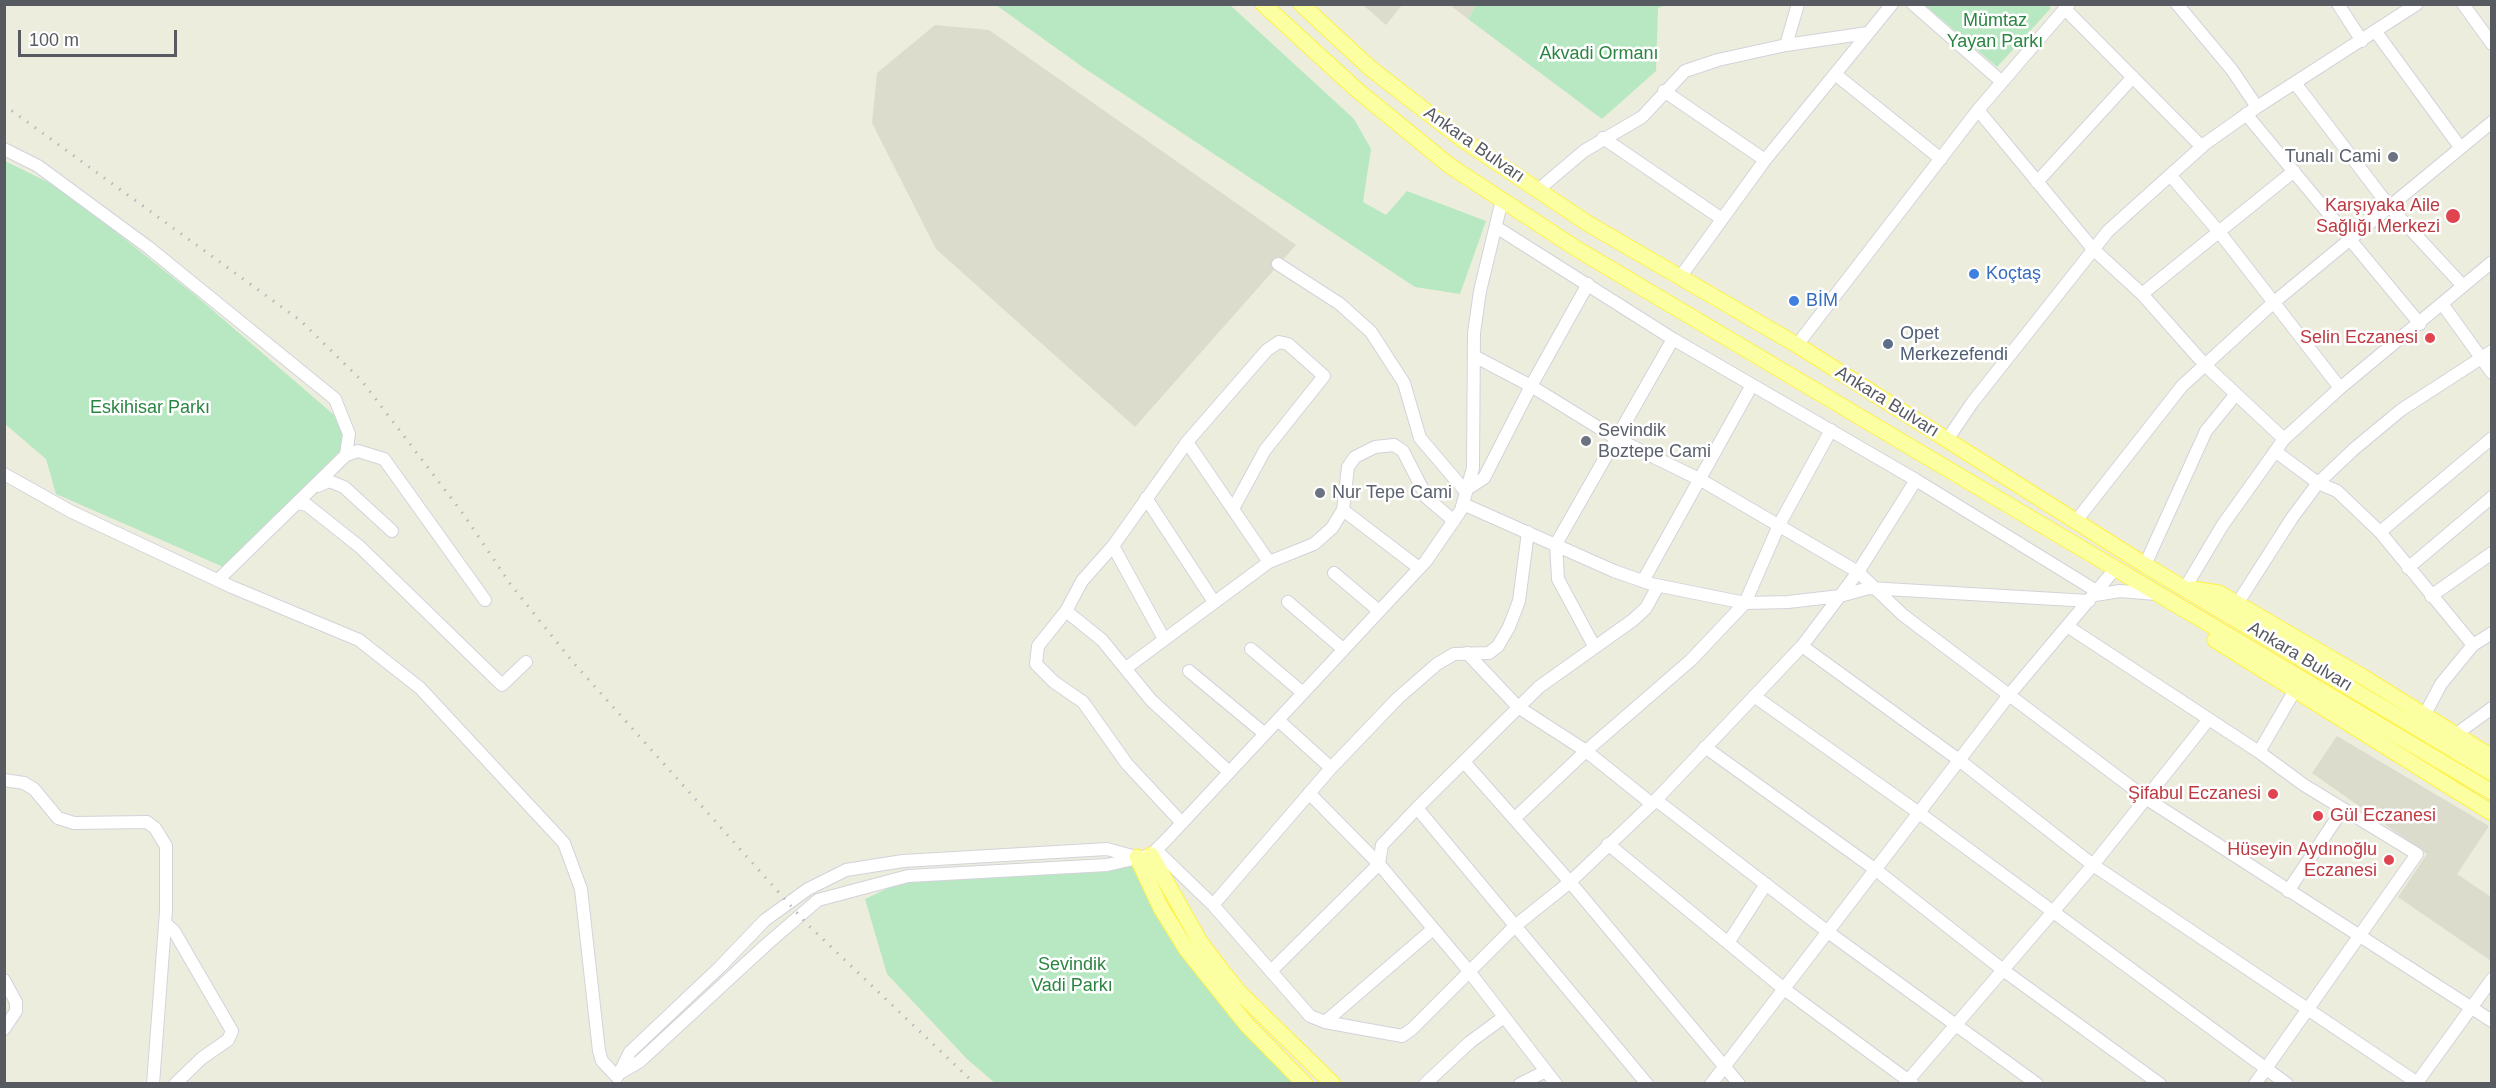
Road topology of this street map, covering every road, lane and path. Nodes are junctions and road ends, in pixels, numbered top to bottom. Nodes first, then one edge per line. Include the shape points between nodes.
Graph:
1 (1263, 4) edge
2 (1301, 4) edge
3 (1798, 4) edge
4 (1892, 4) edge
5 (1913, 4) edge
6 (2177, 4) edge
7 (2338, 4) edge
8 (2417, 4) edge
9 (2463, 4) edge
10 (2067, 7) edge
11 (2376, 32) junction
12 (1868, 33) junction
13 (2362, 41) junction
14 (2492, 44) edge
15 (1786, 45) junction
16 (1835, 74) junction
17 (2133, 78) junction
18 (2002, 82) junction
19 (2295, 83) junction
20 (1664, 91) junction
21 (1978, 110) junction
22 (2251, 111) junction
23 (2492, 122) edge
24 (1603, 138) junction
25 (2202, 147) junction
26 (2460, 147) junction
27 (4, 149) edge
28 (1941, 159) junction
29 (1765, 160) junction
30 (2294, 171) junction
31 (2171, 176) junction
32 (2037, 182) junction
33 (1538, 190) junction
34 (1502, 200) junction
35 (2389, 206) junction
36 (1722, 219) junction
37 (1496, 227) junction
38 (2220, 233) junction
39 (2349, 242) junction
40 (2093, 249) junction
41 (2492, 262) edge
42 (1278, 264) dead end
43 (1681, 276) junction
44 (1588, 284) junction
45 (2463, 286) junction
46 (2142, 294) junction
47 (2273, 303) junction
48 (2443, 305) junction
49 (2420, 324) junction
50 (1673, 339) junction
51 (1797, 345) junction
52 (2487, 355) edge
53 (1474, 356) junction
54 (2205, 365) junction
55 (2492, 373) edge
56 (1752, 385) junction
57 (1531, 386) junction
58 (2340, 388) junction
59 (2236, 394) junction
60 (1831, 430) junction
61 (2492, 438) edge
62 (1617, 439) junction
63 (2284, 439) junction
64 (1947, 440) junction
65 (1187, 442) junction
66 (2275, 452) junction
67 (346, 454) junction
68 (4, 474) edge
69 (1701, 480) junction
70 (1916, 480) junction
71 (2318, 483) junction
72 (311, 489) junction
73 (1466, 495) junction
74 (2492, 497) edge
75 (1146, 498) junction
76 (297, 502) junction
77 (1234, 507) junction
78 (1343, 510) junction
79 (1454, 521) junction
80 (2076, 521) junction
81 (1779, 525) junction
82 (392, 531) dead end
83 (1528, 532) junction
84 (2380, 532) junction
85 (1556, 544) junction
86 (1113, 546) junction
87 (2492, 553) edge
88 (1269, 562) junction
89 (2145, 565) junction
90 (1419, 568) junction
91 (2115, 568) junction
92 (2408, 568) junction
93 (1858, 572) junction
94 (1334, 573) dead end
95 (218, 580) junction
96 (1643, 582) junction
97 (1658, 586) junction
98 (1875, 588) junction
99 (2185, 588) junction
100 (2159, 595) junction
101 (1840, 596) junction
102 (2094, 596) junction
103 (2431, 596) junction
104 (485, 600) dead end
105 (1214, 602) junction
106 (1288, 602) dead end
107 (1745, 603) junction
108 (2237, 604) junction
109 (1066, 611) junction
110 (1379, 611) junction
111 (2067, 626) junction
112 (2492, 633) edge
113 (1164, 639) junction
114 (2473, 645) junction
115 (1594, 646) junction
116 (1802, 646) junction
117 (1251, 649) dead end
118 (1343, 649) junction
119 (1467, 654) junction
120 (526, 662) dead end
121 (1126, 668) junction
122 (1189, 671) dead end
123 (2295, 690) junction
124 (1303, 693) junction
125 (2008, 695) junction
126 (1754, 696) junction
127 (1518, 707) junction
128 (2492, 708) edge
129 (2424, 716) junction
130 (2209, 719) junction
131 (1278, 720) junction
132 (1265, 734) junction
133 (2455, 735) junction
134 (1705, 747) junction
135 (1586, 751) junction
136 (2259, 752) junction
137 (2492, 757) edge
138 (1959, 760) junction
139 (1465, 763) junction
140 (1331, 768) junction
141 (1229, 772) junction
142 (2492, 773) edge
143 (4, 780) edge
144 (2492, 792) edge
145 (1309, 793) junction
146 (2147, 799) junction
147 (1654, 802) junction
148 (1416, 808) junction
149 (2343, 809) junction
150 (1919, 813) junction
151 (2492, 813) edge
152 (1515, 818) junction
153 (1182, 823) junction
154 (1608, 844) junction
155 (1148, 854) junction
156 (1379, 864) junction
157 (2093, 865) junction
158 (1876, 870) junction
159 (1570, 882) junction
160 (1766, 884) junction
161 (2288, 891) junction
162 (1213, 905) junction
163 (2052, 911) junction
164 (165, 923) junction
165 (1515, 926) junction
166 (1433, 929) junction
167 (1828, 932) junction
168 (2360, 937) junction
169 (1728, 943) junction
170 (1468, 970) junction
171 (2003, 970) junction
172 (1271, 971) junction
173 (2492, 979) edge
174 (4, 980) edge
175 (1785, 989) junction
176 (2470, 1005) junction
177 (2306, 1010) junction
178 (1504, 1017) junction
179 (2492, 1021) edge
180 (1325, 1022) junction
181 (1957, 1026) junction
182 (4, 1029) edge
183 (1724, 1067) junction
184 (2266, 1067) junction
185 (1546, 1071) junction
186 (617, 1078) edge
187 (1909, 1082) edge
188 (153, 1083) edge
189 (175, 1083) edge
190 (1305, 1083) edge
191 (1333, 1083) edge
192 (1425, 1083) edge
193 (1520, 1083) edge
194 (1556, 1083) edge
195 (1647, 1083) edge
196 (1711, 1083) edge
197 (1739, 1083) edge
198 (2037, 1083) edge
199 (2160, 1083) edge
200 (2255, 1083) edge
201 (2287, 1083) edge
202 (2417, 1083) edge

1 - 34 main road, Ankara Bulvarı via 1357,90 1441,159
2 - 33 main road, Ankara Bulvarı via 1398,90
3 - 15 street
4 - 12 street
5 - 18 street
6 - 22 street via 2232,70
7 - 13 street
8 - 11 street
9 - 14 street
10 - 17 street
10 - 18 street
11 - 13 street
11 - 26 street
12 - 15 street
12 - 16 street
13 - 19 street
15 - 20 street via 1685,71
16 - 28 street
16 - 29 street
17 - 25 street
17 - 32 street
18 - 21 street
19 - 22 street
19 - 35 street
20 - 24 street via 1642,117
20 - 29 street
21 - 28 street
21 - 32 street
22 - 25 street
22 - 30 street
23 - 26 street
24 - 33 street
24 - 36 street
25 - 31 street
26 - 35 street
27 - 67 street via 38,166 148,247 335,399 349,434
28 - 51 street
29 - 36 street
30 - 38 street
30 - 39 street
31 - 38 street
31 - 40 street
32 - 40 street
33 - 43 main road, Ankara Bulvarı via 1587,223
34 - 37 street
34 - 91 main road, Ankara Bulvarı via 1577,249
35 - 39 street
35 - 45 street
36 - 43 street
37 - 44 street
37 - 53 street via 1480,291
38 - 46 street
38 - 47 street
39 - 47 street
39 - 49 street
40 - 46 street
40 - 64 street
41 - 45 street
42 - 73 street via 1340,304 1371,332 1404,383 1420,438
43 - 51 main road, Ankara Bulvarı
44 - 50 street
44 - 57 street
45 - 48 street
46 - 54 street
47 - 54 street
47 - 58 street
48 - 49 street
48 - 52 street
49 - 58 street
50 - 56 street
50 - 62 street
51 - 64 main road, Ankara Bulvarı
52 - 55 street
52 - 71 street via 2402,410
53 - 57 street
53 - 73 street via 1473,468
54 - 59 street
54 - 80 street via 2174,395
56 - 60 street
56 - 69 street
57 - 62 street
57 - 73 street via 1484,478
58 - 63 street
59 - 63 street
59 - 89 street via 2206,431
60 - 70 street
60 - 81 street
61 - 84 street
62 - 69 street
62 - 85 street
63 - 66 street
64 - 80 main road, Ankara Bulvarı
65 - 75 street
65 - 77 street
65 - 77 street via 1241,378 1279,342 1306,357 1324,376 1265,450
66 - 71 street
66 - 99 street via 2222,526
67 - 72 street
67 - 104 street via 358,451 384,459
68 - 95 street via 72,512
69 - 81 street
69 - 96 street
70 - 93 street
70 - 102 street
71 - 84 street via 2337,490
71 - 108 street
72 - 76 street
72 - 82 street via 329,481 344,487
73 - 79 street
73 - 83 street, Ankara Bulvarı
74 - 92 street
75 - 86 street
75 - 105 street
76 - 95 street
76 - 120 street via 307,505 360,547 502,685
77 - 88 street
78 - 79 street via 1348,467 1355,457 1376,447 1394,445 1410,462 1427,498
78 - 88 street via 1332,528 1314,544
78 - 90 street
79 - 90 street
80 - 89 main road, Ankara Bulvarı
81 - 93 street
81 - 107 street
83 - 85 street, Ankara Bulvarı
83 - 119 street via 1521,591 1509,627 1489,653
84 - 92 street
85 - 96 street, Ankara Bulvarı
85 - 115 street via 1558,579
86 - 109 street via 1082,580
86 - 113 street
87 - 103 street
88 - 105 street
89 - 99 main road, Ankara Bulvarı
90 - 110 street
91 - 100 main road, Ankara Bulvarı
91 - 102 street
92 - 103 street
93 - 98 street
93 - 101 street
94 - 110 street
95 - 186 street via 359,640 420,688 564,843 581,888 599,1051 602,1061
96 - 97 street, Ankara Bulvarı
97 - 107 street, Ankara Bulvarı
97 - 115 street via 1646,608
98 - 101 street, Ankara Bulvarı
98 - 102 street, Ankara Bulvarı
98 - 125 street via 1903,615
99 - 108 main road via 2219,593
99 - 142 main road, Ankara Bulvarı
100 - 102 street, Ankara Bulvarı via 2120,591
100 - 123 main road via 2199,629
100 - 144 main road, Ankara Bulvarı
101 - 107 street, Ankara Bulvarı
101 - 116 street
102 - 111 street
103 - 114 street
105 - 113 street
106 - 118 street
107 - 135 street via 1692,660
108 - 129 main road
109 - 121 street via 1102,639
109 - 153 street via 1038,646 1036,664 1083,702 1127,764
110 - 118 street
111 - 125 street
111 - 130 street
112 - 114 street
113 - 121 street
114 - 129 street via 2441,684
115 - 127 street
116 - 126 street
116 - 138 street
117 - 124 street
118 - 124 street
119 - 127 street
119 - 140 street via 1454,654 1437,664 1398,698
121 - 141 street via 1151,700
122 - 132 street
123 - 136 street
123 - 151 main road
124 - 131 street
125 - 138 street
125 - 146 street
126 - 134 street
126 - 150 street
127 - 135 street
127 - 139 street
128 - 133 street
129 - 133 main road
130 - 136 street
130 - 146 street
131 - 132 street
131 - 140 street
132 - 141 street
133 - 137 main road
134 - 147 street
134 - 158 street
135 - 147 street
135 - 152 street
136 - 149 street
138 - 150 street
138 - 157 street
139 - 148 street
139 - 152 street
140 - 145 street
141 - 153 street
143 - 164 street via 34,789 58,818 74,823 147,822 155,828 166,846
145 - 156 street
145 - 162 street
146 - 157 street
146 - 161 street
147 - 154 street
147 - 160 street
148 - 156 street via 1382,845
148 - 165 street
149 - 161 street
149 - 168 street via 2417,854
150 - 158 street
150 - 163 street
152 - 159 street
153 - 155 street
154 - 159 street
154 - 169 street
155 - 162 street
155 - 186 street via 1107,865 908,876 818,900
155 - 186 street via 1107,849 903,861 846,870 808,889 765,920 630,1052
155 - 190 main road via 1161,908 1187,950 1247,1025
155 - 191 main road via 1200,942 1225,975
156 - 166 street
156 - 172 street
157 - 163 street
157 - 177 street
158 - 167 street
158 - 171 street
159 - 165 street
159 - 183 street
160 - 167 street
160 - 169 street
161 - 168 street
162 - 172 street
163 - 171 street
163 - 184 street
164 - 188 street
164 - 189 street via 174,930 232,1031 228,1040
165 - 170 street
165 - 195 street
166 - 170 street
166 - 180 street
167 - 175 street
167 - 181 street
168 - 176 street
168 - 177 street
169 - 175 street
170 - 178 street
170 - 180 street via 1402,1036
171 - 181 street
171 - 199 street
172 - 180 street via 1310,1016
173 - 176 street
174 - 182 street via 16,1002 16,1011
175 - 183 street
175 - 187 street
176 - 179 street
176 - 202 street
177 - 184 street
177 - 202 street
178 - 185 street
178 - 192 street
181 - 187 street
181 - 198 street
183 - 196 street
183 - 197 street
184 - 200 street
184 - 201 street
185 - 193 street
185 - 194 street

